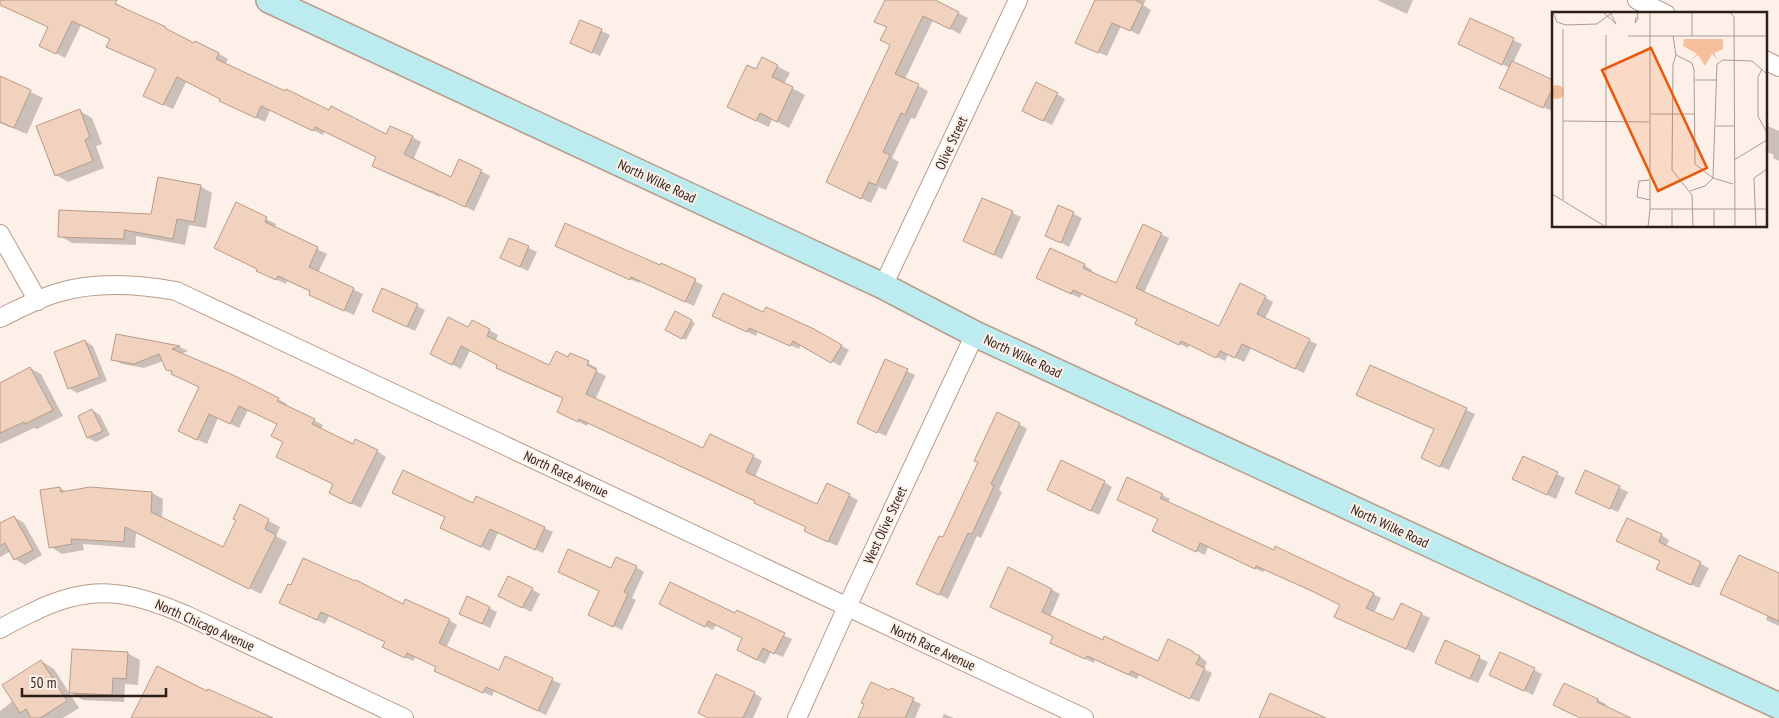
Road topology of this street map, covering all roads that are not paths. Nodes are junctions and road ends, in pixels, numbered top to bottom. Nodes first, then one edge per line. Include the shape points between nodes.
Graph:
1 (269, 0) edge
2 (1018, 0) edge
3 (1637, 0) edge
4 (1662, 12) edge
5 (1766, 60) edge
6 (1779, 67) edge
7 (0, 234) edge
8 (883, 286) junction
9 (38, 300) junction
10 (0, 318) edge
11 (975, 334) junction
12 (847, 607) junction
13 (0, 629) edge
14 (1779, 706) edge
15 (404, 718) edge
16 (797, 718) edge
17 (1084, 718) edge

1 - 8 street, North Wilke Road
2 - 8 street, Olive Street
3 - 4 street
5 - 6 street
7 - 9 street
8 - 11 street, North Wilke Road
9 - 10 street, North Race Avenue
9 - 12 street, North Race Avenue via 81,288 111,285 176,291
11 - 12 street, West Olive Street
11 - 14 street, North Wilke Road
12 - 16 street, West Olive Street
12 - 17 street, North Race Avenue
13 - 15 street, North Chicago Avenue via 58,601 95,592 134,596 186,615

